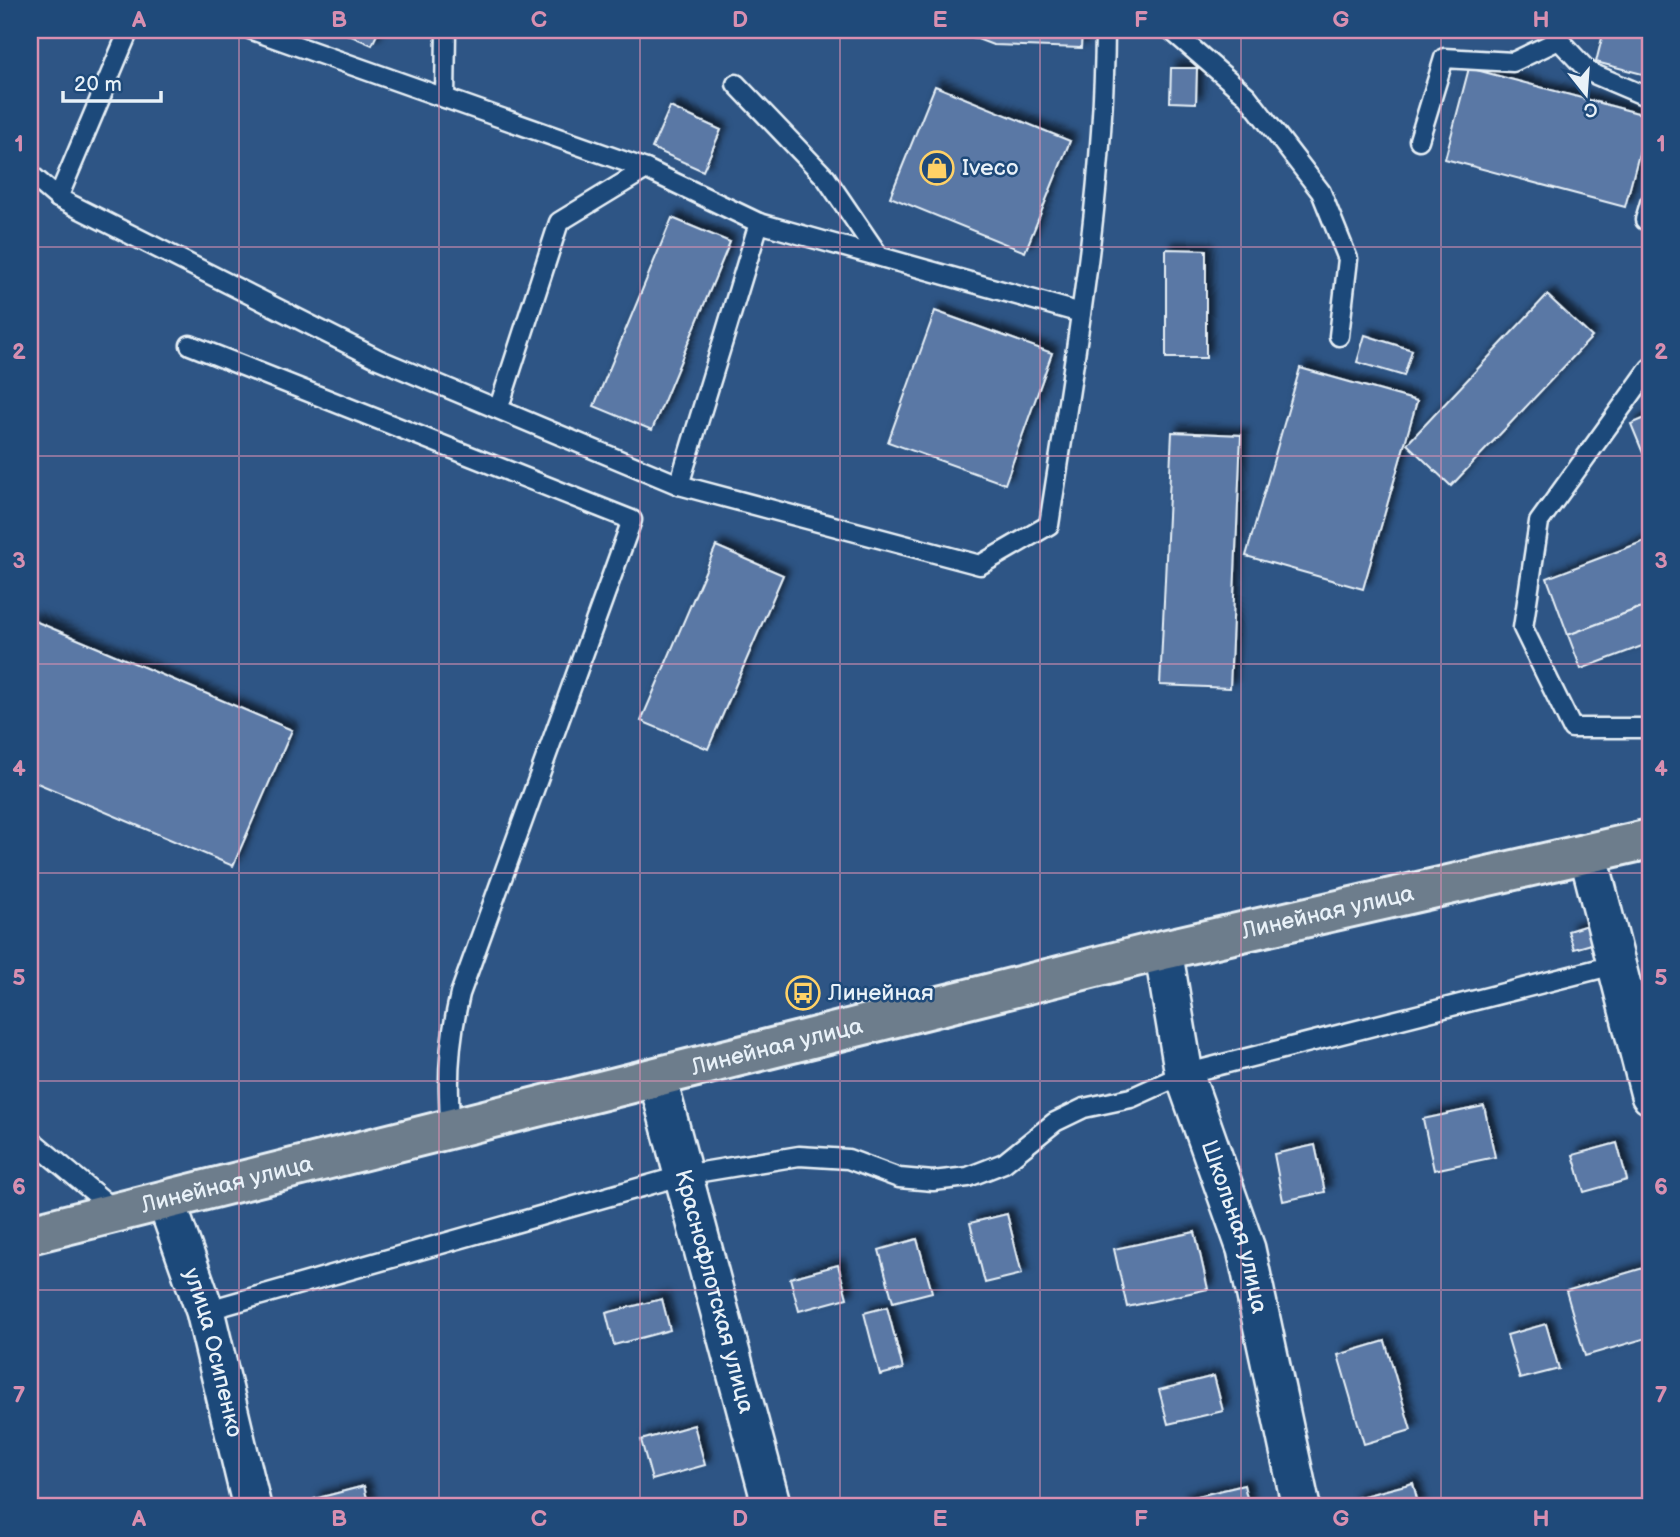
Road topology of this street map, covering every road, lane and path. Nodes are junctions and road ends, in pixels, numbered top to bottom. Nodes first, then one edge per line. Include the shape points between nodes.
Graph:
1 (129, 30) edge
2 (252, 30) edge
3 (446, 30) edge
4 (1105, 30) edge
5 (1171, 30) edge
6 (1561, 35) edge
7 (736, 85) dead end
8 (445, 98) junction
9 (1650, 98) edge
10 (1419, 140) dead end
11 (646, 169) junction
12 (30, 174) edge
13 (58, 198) junction
14 (1650, 203) edge
15 (1645, 220) dead end
16 (760, 223) junction
17 (879, 256) junction
18 (1081, 313) junction
19 (1339, 336) dead end
20 (190, 345) dead end
21 (1650, 368) edge
22 (499, 407) junction
23 (679, 485) junction
24 (1650, 728) edge
25 (1650, 839) edge
26 (1588, 854) junction
27 (1163, 950) junction
28 (1614, 965) junction
29 (1184, 1074) junction
30 (657, 1077) junction
31 (1650, 1095) edge
32 (451, 1129) junction
33 (30, 1139) edge
34 (684, 1175) junction
35 (166, 1201) junction
36 (119, 1213) junction
37 (30, 1234) edge
38 (205, 1311) junction
39 (252, 1507) edge
40 (772, 1507) edge
41 (1301, 1507) edge

1 - 13 lane
2 - 8 lane
3 - 8 lane
4 - 18 lane via 1105,116
5 - 19 lane via 1247,96 1321,192 1348,259
6 - 9 lane via 1589,72
6 - 10 lane via 1513,62 1444,58
7 - 17 lane via 826,178
8 - 11 lane
11 - 16 lane
11 - 22 lane via 559,222
12 - 13 lane
13 - 22 lane via 378,359
14 - 15 lane
16 - 17 lane
16 - 23 lane
17 - 18 lane
18 - 23 lane via 1049,525 980,565
20 - 32 lane via 632,520 460,994 449,1049
21 - 24 lane via 1539,522 1523,628 1572,727
22 - 23 lane
25 - 26 main road, Линейная улица
26 - 27 main road, Линейная улица
26 - 28 street
27 - 29 street, Школьная улица
27 - 30 main road, Линейная улица
28 - 29 lane
28 - 31 street
29 - 34 lane via 1131,1098 1084,1108 1055,1122 1004,1163 968,1177 899,1178 848,1159 799,1156
29 - 41 street, Школьная улица via 1246,1249
30 - 32 main road, Линейная улица
30 - 34 street, Краснофлотская улица
32 - 35 main road, Линейная улица
33 - 36 lane
34 - 38 lane
34 - 40 street, Краснофлотская улица
35 - 36 main road, Линейная улица
35 - 38 street, улица Осипенко
36 - 37 main road, Линейная улица
38 - 39 street, улица Осипенко

